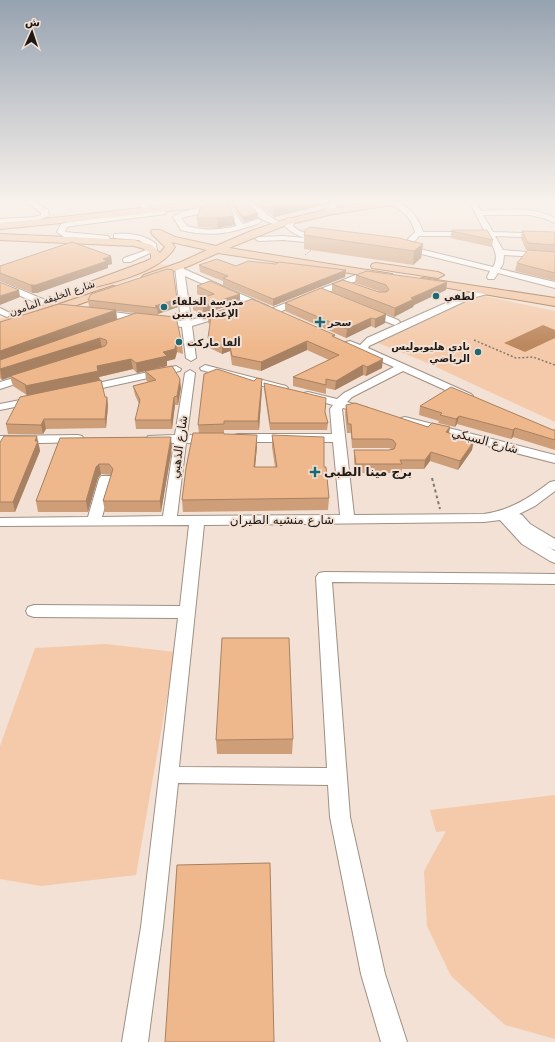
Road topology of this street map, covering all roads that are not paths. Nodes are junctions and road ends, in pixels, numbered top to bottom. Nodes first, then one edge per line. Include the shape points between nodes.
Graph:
1 (145, 250) edge
2 (152, 250) edge
3 (169, 250) edge
4 (218, 250) joint
5 (226, 250) edge
6 (263, 250) edge
7 (270, 250) edge
8 (403, 250) edge
9 (500, 252) joint
10 (555, 256) edge
11 (283, 260) junction
12 (155, 261) junction
13 (183, 266) junction
14 (142, 267) junction
15 (495, 271) junction
16 (368, 273) junction
17 (343, 283) junction
18 (0, 284) edge
19 (555, 285) edge
20 (463, 287) junction
21 (488, 287) junction
22 (356, 288) edge
23 (320, 292) junction
24 (555, 294) edge
25 (334, 297) edge
26 (42, 302) junction
27 (254, 302) junction
28 (555, 302) edge
29 (57, 308) junction
30 (361, 308) edge
31 (274, 311) junction
32 (2, 314) edge
33 (287, 317) edge
34 (135, 318) junction
35 (395, 322) junction
36 (187, 324) junction
37 (113, 326) edge
38 (0, 328) edge
39 (362, 350) junction
40 (191, 358) junction
41 (403, 367) junction
42 (176, 368) junction
43 (206, 368) junction
44 (44, 372) edge
45 (190, 373) junction
46 (0, 386) edge
47 (76, 390) edge
48 (46, 397) edge
49 (475, 399) edge
50 (339, 403) junction
51 (0, 408) edge
52 (0, 413) edge
53 (377, 413) edge
54 (393, 417) edge
55 (339, 438) junction
56 (86, 439) edge
57 (141, 439) edge
58 (181, 439) junction
59 (0, 440) edge
60 (340, 454) junction
61 (356, 454) edge
62 (555, 459) edge
63 (106, 479) dead end
64 (555, 485) edge
65 (508, 514) junction
66 (347, 519) junction
67 (169, 520) junction
68 (197, 520) junction
69 (94, 521) junction
70 (0, 522) edge
71 (555, 545) edge
72 (555, 558) edge
73 (555, 579) edge
74 (34, 611) dead end
75 (187, 612) junction
76 (169, 775) junction
77 (337, 777) junction
78 (135, 1042) edge
79 (394, 1042) edge

1 - 14 street via 121,257
2 - 12 main road via 157,254
3 - 12 main road, شارع الخليفه المأمون via 167,254
4 - 5 main road
4 - 13 main road, شارع الخليفه المأمون
6 - 11 main road
7 - 21 main road
8 - 15 street
9 - 10 street
9 - 15 street via 500,261
11 - 13 main road via 234,258
11 - 16 main road
12 - 14 main road, شارع الخليفه المأمون
13 - 14 main road via 184,260 174,259
13 - 27 street
13 - 29 main road, شارع الخليفه المأمون
13 - 36 street
14 - 26 main road, شارع الخليفه المأمون
15 - 19 street
15 - 21 street
16 - 17 street
16 - 20 main road
17 - 22 street
17 - 23 street
18 - 26 street
20 - 21 main road
20 - 35 street via 459,293
21 - 24 main road
21 - 28 main road
21 - 39 street via 371,340
23 - 25 street
23 - 31 street
26 - 32 main road, شارع الخليفه المأمون
27 - 31 street
27 - 36 street
29 - 34 street
29 - 38 main road, شارع الخليفه المأمون
30 - 35 street
31 - 33 street
34 - 36 street
34 - 37 street
35 - 39 street via 359,337 341,340
36 - 40 street
39 - 41 street
40 - 42 street via 177,363
40 - 43 street via 205,362
41 - 49 street
41 - 50 street
42 - 45 street
42 - 47 street
43 - 45 street
43 - 50 street
44 - 46 street
45 - 58 street, شارع الذهبي
48 - 51 street
50 - 53 street
50 - 55 street via 336,412
51 - 52 street
54 - 62 street, شارع السبكي
55 - 58 street
55 - 60 street
56 - 59 street
57 - 58 street
58 - 67 street, شارع الذهبي
60 - 61 street
60 - 66 street
63 - 69 street
64 - 65 street, شارع منشيه الطيران via 527,506
65 - 66 street, شارع منشيه الطيران via 484,518
65 - 71 street
65 - 72 street via 527,541
66 - 68 street, شارع منشيه الطيران
67 - 68 street, شارع منشيه الطيران
67 - 69 street, شارع منشيه الطيران
68 - 75 street
69 - 70 street, شارع منشيه الطيران
73 - 77 street via 324,577
74 - 75 street
75 - 76 street
76 - 77 street
76 - 78 street via 152,927
77 - 79 street via 340,817 373,974

